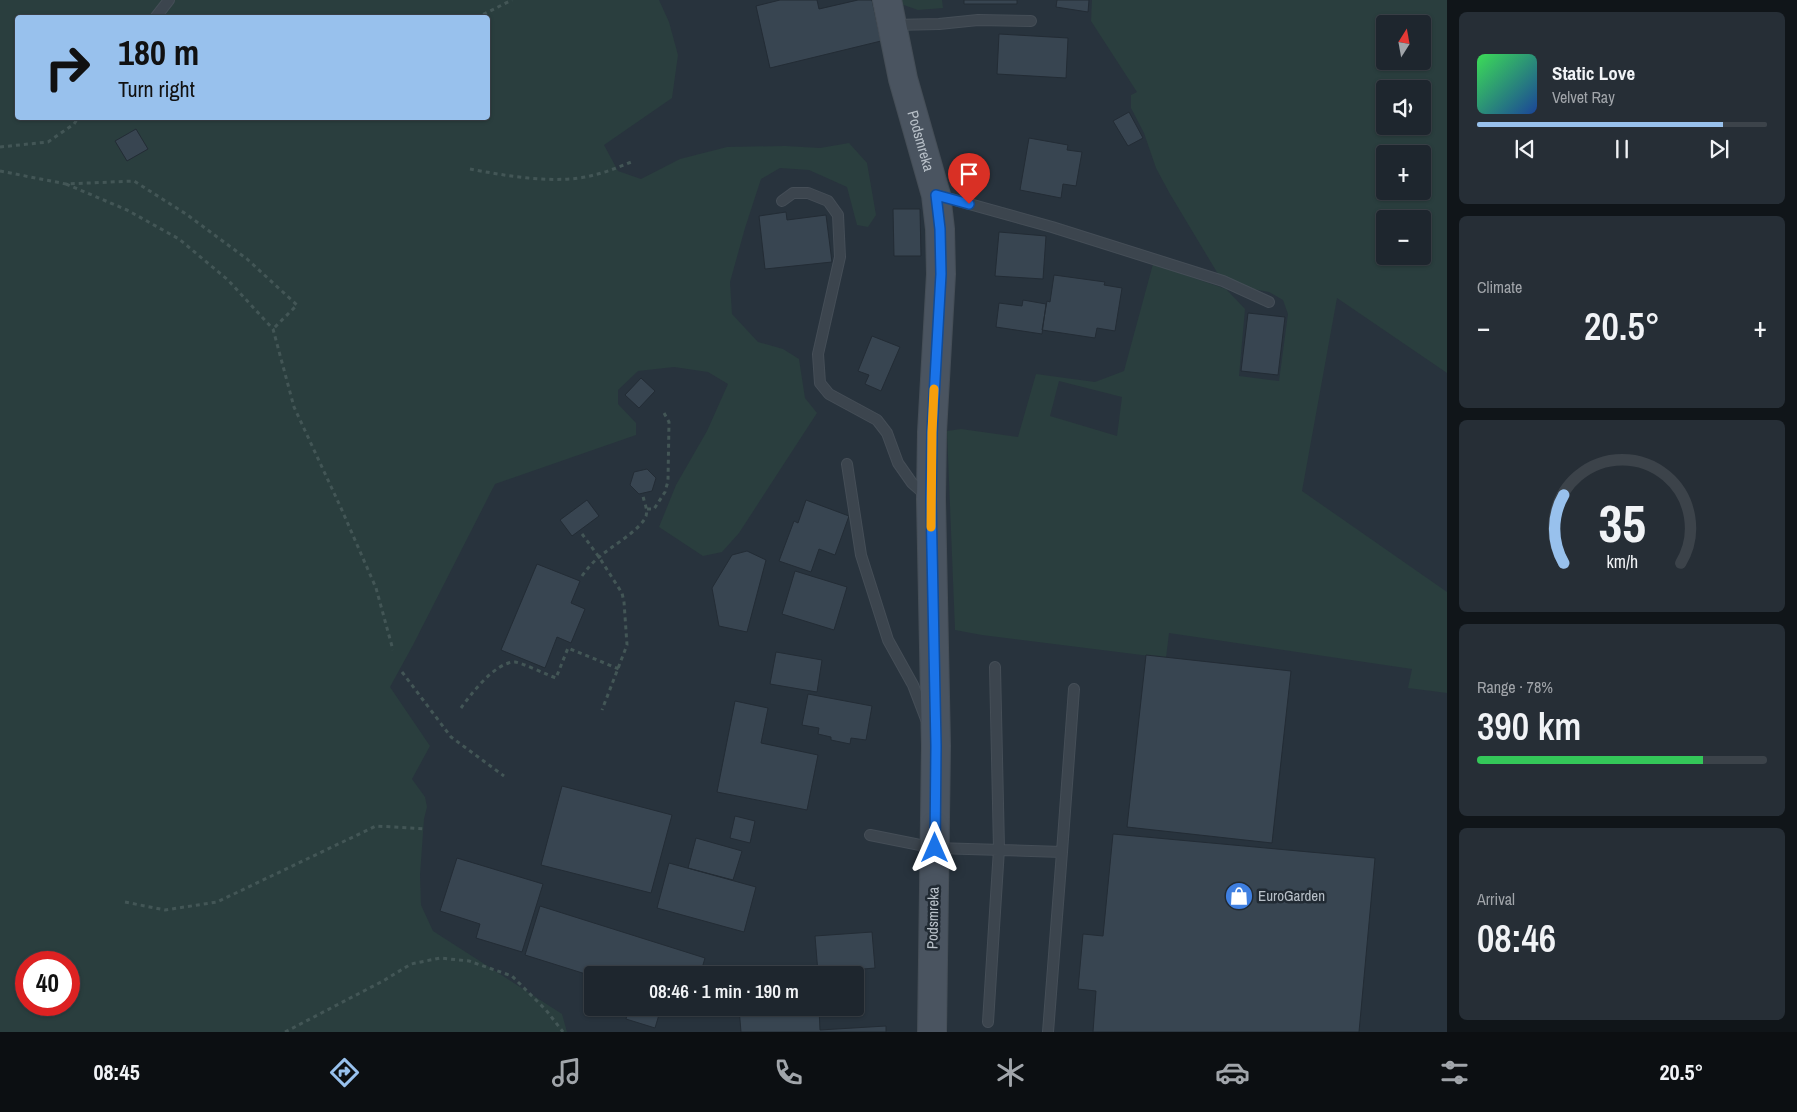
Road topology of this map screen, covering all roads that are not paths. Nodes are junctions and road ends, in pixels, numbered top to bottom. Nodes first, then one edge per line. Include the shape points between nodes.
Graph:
1 (169, 0) edge
2 (890, 12) edge
3 (157, 15) edge
4 (1032, 21) dead end
5 (936, 195) junction
6 (782, 201) dead end
7 (1269, 302) dead end
8 (847, 464) dead end
9 (931, 499) junction
10 (995, 667) dead end
11 (1074, 689) dead end
12 (936, 746) junction
13 (870, 835) dead end
14 (935, 848) junction
15 (999, 849) junction
16 (1062, 852) junction
17 (988, 1022) dead end
18 (932, 1032) edge
19 (1048, 1032) edge

1 - 3 lane
2 - 4 lane via 939,24 978,20
2 - 5 street, Podsmreka via 903,79
5 - 7 lane via 1052,227 1223,281
5 - 9 street, Podsmreka via 941,274
6 - 9 lane via 793,193 808,193 828,201 838,216 840,257 818,354 820,383 829,394 877,420 887,433 898,463 912,483
8 - 12 lane via 861,555 888,640 913,685
9 - 12 street, Podsmreka
10 - 15 lane
11 - 16 lane
12 - 14 street, Podsmreka
13 - 14 lane
14 - 15 lane
14 - 18 street, Podsmreka
15 - 16 lane
15 - 17 lane
16 - 19 lane

